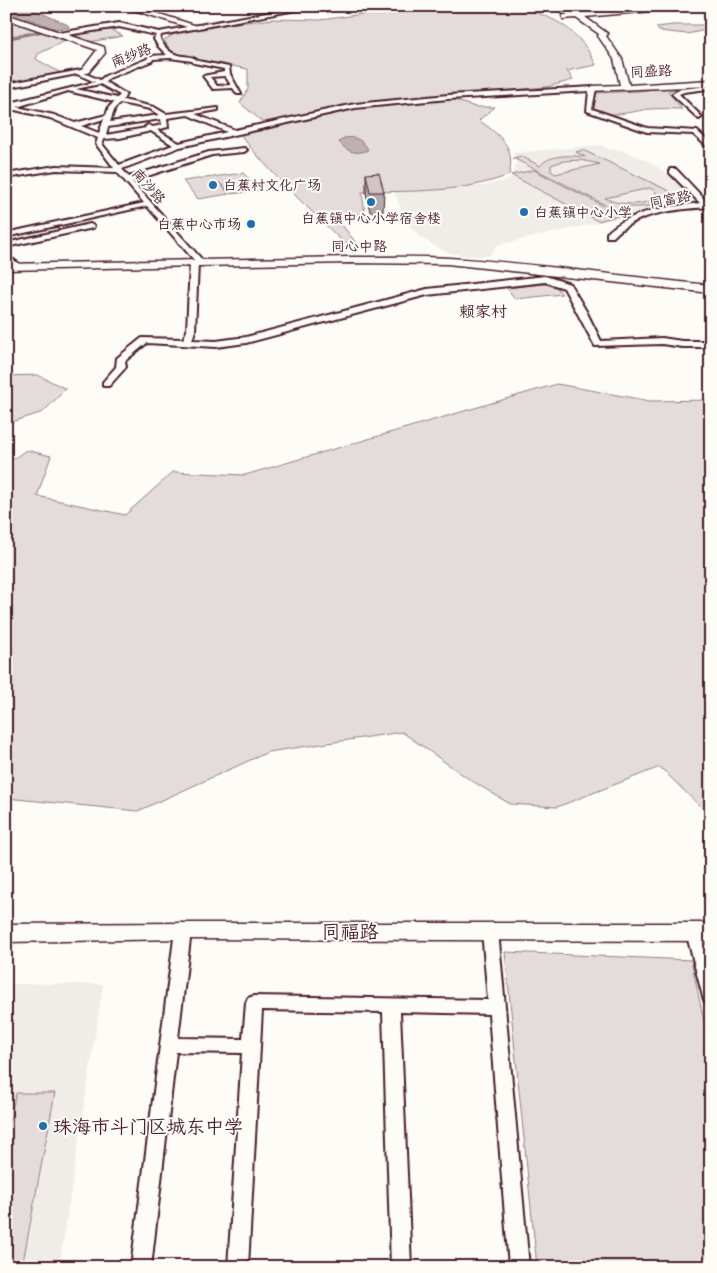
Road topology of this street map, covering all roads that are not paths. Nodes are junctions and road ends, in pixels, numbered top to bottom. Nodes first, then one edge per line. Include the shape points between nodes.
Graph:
1 (126, 6) edge
2 (316, 6) edge
3 (684, 6) edge
4 (553, 7) edge
5 (611, 12) junction
6 (568, 15) junction
7 (6, 16) edge
8 (16, 20) junction
9 (6, 21) edge
10 (593, 26) junction
11 (196, 27) junction
12 (60, 34) junction
13 (159, 34) junction
14 (602, 36) junction
15 (173, 56) junction
16 (82, 72) junction
17 (227, 74) junction
18 (107, 77) junction
19 (101, 82) junction
20 (706, 83) edge
21 (6, 86) edge
22 (234, 86) junction
23 (625, 86) junction
24 (593, 89) junction
25 (70, 90) junction
26 (239, 93) dead end
27 (119, 101) junction
28 (7, 107) edge
29 (112, 107) junction
30 (216, 109) dead end
31 (190, 114) junction
32 (163, 115) junction
33 (109, 116) junction
34 (699, 117) dead end
35 (140, 119) junction
36 (106, 124) junction
37 (76, 126) junction
38 (150, 128) junction
39 (233, 132) junction
40 (102, 136) junction
41 (178, 145) junction
42 (711, 148) edge
43 (244, 150) dead end
44 (118, 169) junction
45 (673, 171) dead end
46 (6, 176) edge
47 (127, 180) junction
48 (148, 204) junction
49 (709, 205) edge
50 (90, 226) dead end
51 (6, 235) edge
52 (610, 235) dead end
53 (6, 245) edge
54 (6, 257) edge
55 (197, 262) junction
56 (12, 267) edge
57 (570, 274) junction
58 (556, 282) junction
59 (711, 289) edge
60 (186, 342) junction
61 (711, 344) edge
62 (106, 384) dead end
63 (183, 931) junction
64 (490, 931) junction
65 (702, 932) edge
66 (6, 933) edge
67 (711, 997) edge
68 (391, 1005) junction
69 (497, 1006) junction
70 (169, 1045) junction
71 (251, 1046) junction
72 (141, 1267) edge
73 (238, 1267) edge
74 (400, 1267) edge
75 (519, 1267) edge

1 - 11 street
2 - 11 street
3 - 5 street
4 - 5 street
4 - 6 street
5 - 6 street
5 - 10 street via 594,18
6 - 10 street
6 - 14 street via 592,34
7 - 8 street
8 - 9 street
8 - 12 street
10 - 14 street via 604,34
11 - 13 street
12 - 13 street via 119,25
12 - 16 street via 102,50
13 - 15 street, 南纱路 via 160,45
14 - 23 street via 620,60
15 - 17 street via 225,66
15 - 18 street, 南纱路 via 151,58
16 - 18 street
16 - 19 street
16 - 21 street
17 - 22 street
17 - 22 street via 206,76 215,88
18 - 19 street, 南纱路
19 - 25 street
19 - 27 street via 124,95
20 - 23 street, 同盛路
20 - 34 street via 705,88 675,94
22 - 26 street
23 - 24 street, 同盛路
24 - 39 street via 354,106
24 - 42 street via 588,110 651,130 695,132
25 - 27 street
25 - 28 street
27 - 29 street
27 - 32 street via 152,108
28 - 37 street via 52,116
29 - 33 street
29 - 35 street via 133,112
30 - 31 street
31 - 32 street
31 - 39 street
32 - 35 street
32 - 38 street via 166,126
33 - 36 street
33 - 37 street
35 - 36 street
35 - 38 street
36 - 40 street
37 - 40 street
38 - 40 street via 120,136
38 - 41 street
39 - 41 street
40 - 44 street, 南沙路 via 99,144
41 - 44 street
43 - 47 street via 211,153
44 - 46 street via 56,168
44 - 47 street, 南沙路
45 - 49 street
47 - 48 street, 南沙路
48 - 51 street
48 - 55 street, 南沙路
49 - 52 street, 同富路 via 636,219 619,226
50 - 53 street
54 - 56 street
55 - 56 street, 同心中路
55 - 57 street, 同心中路 via 447,261
55 - 60 street via 192,331
57 - 58 street
57 - 59 street, 同心中路
58 - 60 street via 545,279 426,292 246,340 216,344
58 - 61 street via 567,286 598,344 662,341
60 - 62 street via 145,340 120,360 121,367
63 - 64 street, 同福路
63 - 66 street, 同福路
63 - 70 street
64 - 65 street, 同福路
64 - 69 street
65 - 67 street, 同福路
68 - 69 street
68 - 71 street via 254,1002
68 - 74 street
69 - 75 street
70 - 71 street
70 - 72 street
71 - 73 street

